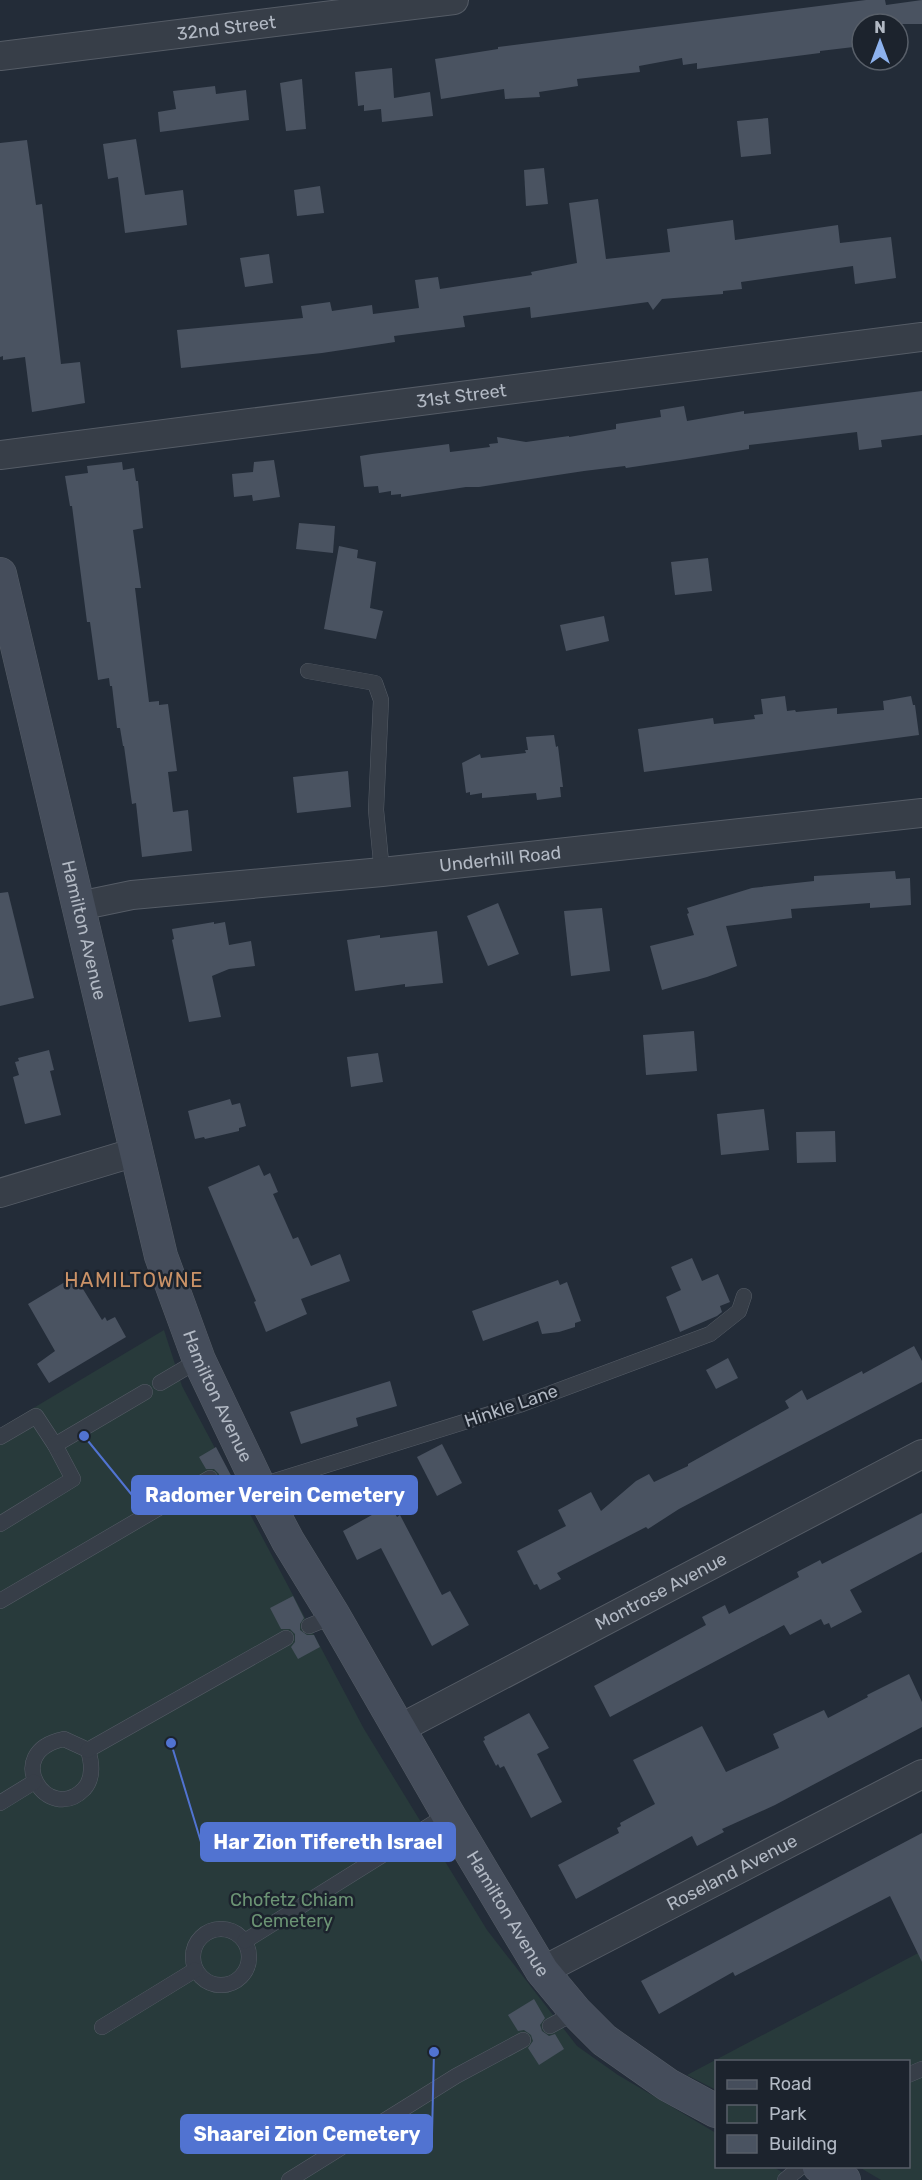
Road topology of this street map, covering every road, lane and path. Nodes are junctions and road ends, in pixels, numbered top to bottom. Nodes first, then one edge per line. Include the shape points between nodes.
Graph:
1 (454, 0) edge
2 (0, 56) edge
3 (922, 337) edge
4 (0, 455) edge
5 (0, 574) edge
6 (308, 671) dead end
7 (922, 813) edge
8 (381, 872) junction
9 (79, 906) junction
10 (136, 1152) junction
11 (0, 1193) edge
12 (744, 1296) dead end
13 (199, 1360) junction
14 (160, 1383) dead end
15 (145, 1392) dead end
16 (0, 1437) edge
17 (55, 1445) junction
18 (922, 1454) edge
19 (247, 1469) junction
20 (210, 1478) dead end
21 (0, 1524) edge
22 (0, 1601) edge
23 (286, 1638) dead end
24 (399, 1730) junction
25 (88, 1750) junction
26 (922, 1774) edge
27 (34, 1782) junction
28 (0, 1803) edge
29 (448, 1814) junction
30 (244, 1941) junction
31 (195, 1970) junction
32 (542, 1971) junction
33 (102, 2027) dead end
34 (523, 2040) dead end
35 (715, 2110) edge
36 (800, 2168) edge
37 (823, 2168) edge
38 (289, 2180) edge
39 (785, 2180) edge
40 (844, 2180) edge

1 - 2 street, 32nd Street
3 - 4 street, 31st Street
5 - 9 street, Hamilton Avenue
6 - 8 lane via 375,683 381,700 376,810
7 - 8 street, Underhill Road
8 - 9 street, Underhill Road via 132,895
9 - 10 street, Hamilton Avenue
10 - 11 street
10 - 13 street, Hamilton Avenue via 161,1256
12 - 19 lane, Hinkle Lane via 739,1311 710,1334 522,1404
13 - 14 lane
13 - 19 street, Hamilton Avenue
15 - 17 lane
16 - 17 lane via 36,1416
17 - 21 lane via 73,1479
18 - 24 street, Montrose Avenue
19 - 24 street, Hamilton Avenue via 288,1541 322,1621
20 - 22 lane
23 - 25 lane
24 - 29 street, Hamilton Avenue
25 - 27 lane via 64,1739 49,1742 33,1762
25 - 27 lane via 92,1763 90,1782 77,1796 56,1799 42,1792
26 - 32 street, Roseland Avenue
27 - 28 lane
29 - 30 lane
29 - 32 street, Hamilton Avenue
30 - 31 lane via 225,1929 206,1932 192,1950
30 - 31 lane via 249,1963 243,1976 232,1984 206,1982
31 - 33 lane
32 - 35 street, Hamilton Avenue via 563,2019 604,2040 668,2085
34 - 38 lane via 456,2076
36 - 39 lane
37 - 40 street

